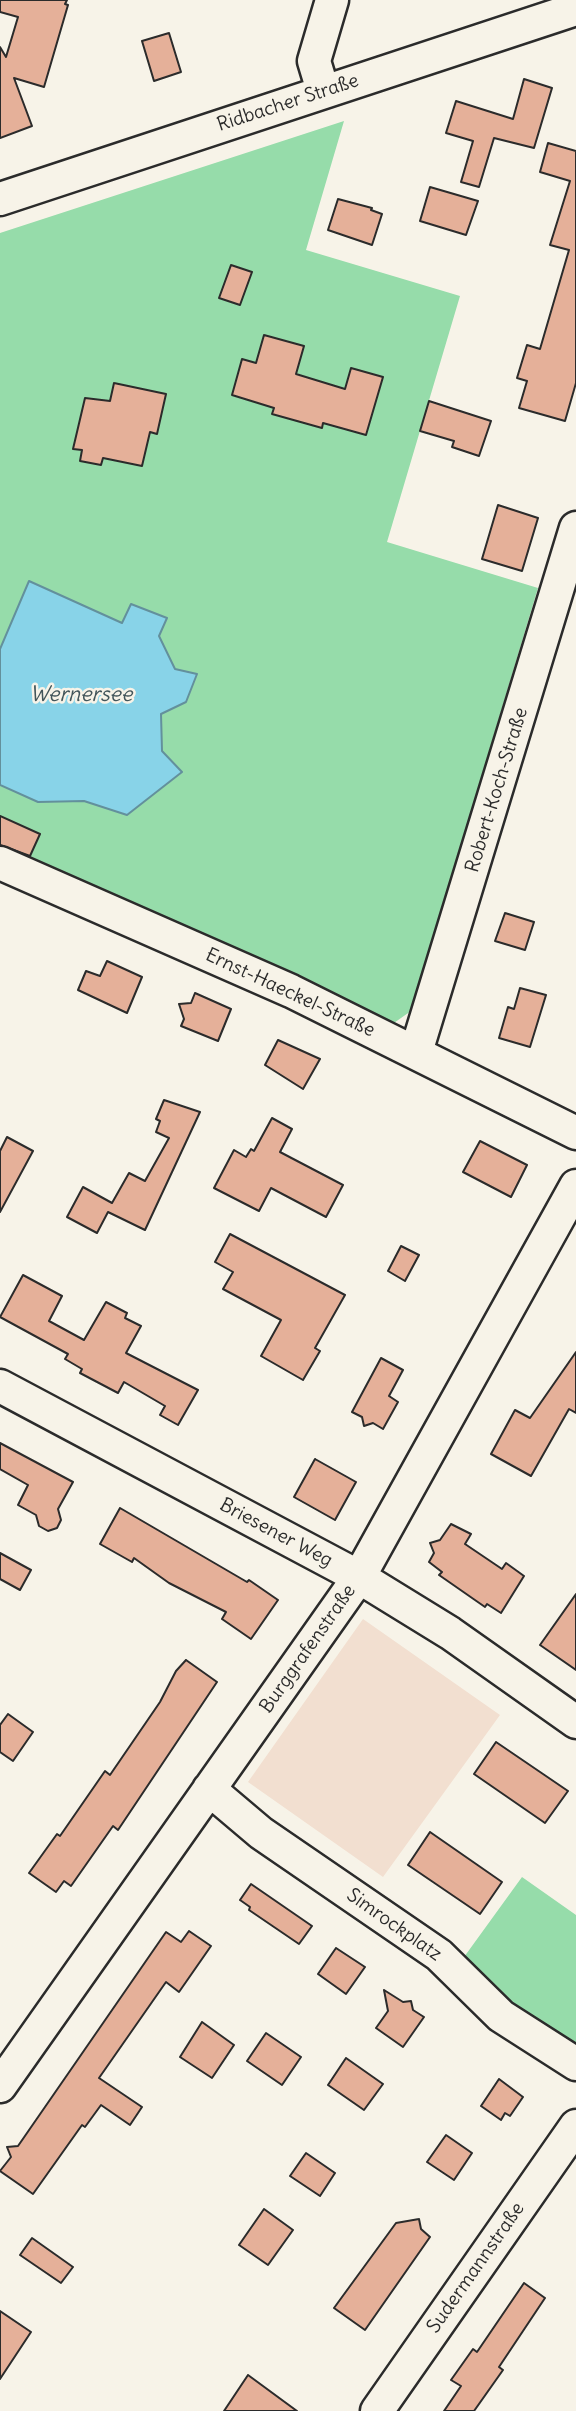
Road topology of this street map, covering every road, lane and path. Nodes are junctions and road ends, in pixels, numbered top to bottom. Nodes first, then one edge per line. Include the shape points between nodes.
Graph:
1 (332, 0) edge
2 (576, 9) edge
3 (323, 91) junction
4 (0, 199) edge
5 (576, 528) edge
6 (0, 863) edge
7 (416, 1052) junction
8 (576, 1133) edge
9 (576, 1186) edge
10 (0, 1386) edge
11 (359, 1577) junction
12 (576, 1722) edge
13 (209, 1789) junction
14 (576, 2064) edge
15 (0, 2086) edge
16 (576, 2126) edge
17 (377, 2411) edge

1 - 3 street via 314,61
2 - 3 street, Ridbacher Straße
3 - 4 street, Ridbacher Straße
5 - 7 street, Robert-Koch-Straße
6 - 7 street, Ernst-Haeckel-Straße via 291,991
7 - 8 street, Ernst-Haeckel-Straße
9 - 11 street, Burggrafenstraße
10 - 11 street, Briesener Weg
11 - 12 street, Briesener Weg via 450,1633
11 - 13 street, Burggrafenstraße
13 - 14 street, Simrockplatz via 261,1833 439,1955 501,2016
13 - 15 street, Burggrafenstraße
16 - 17 street, Sudermannstraße

